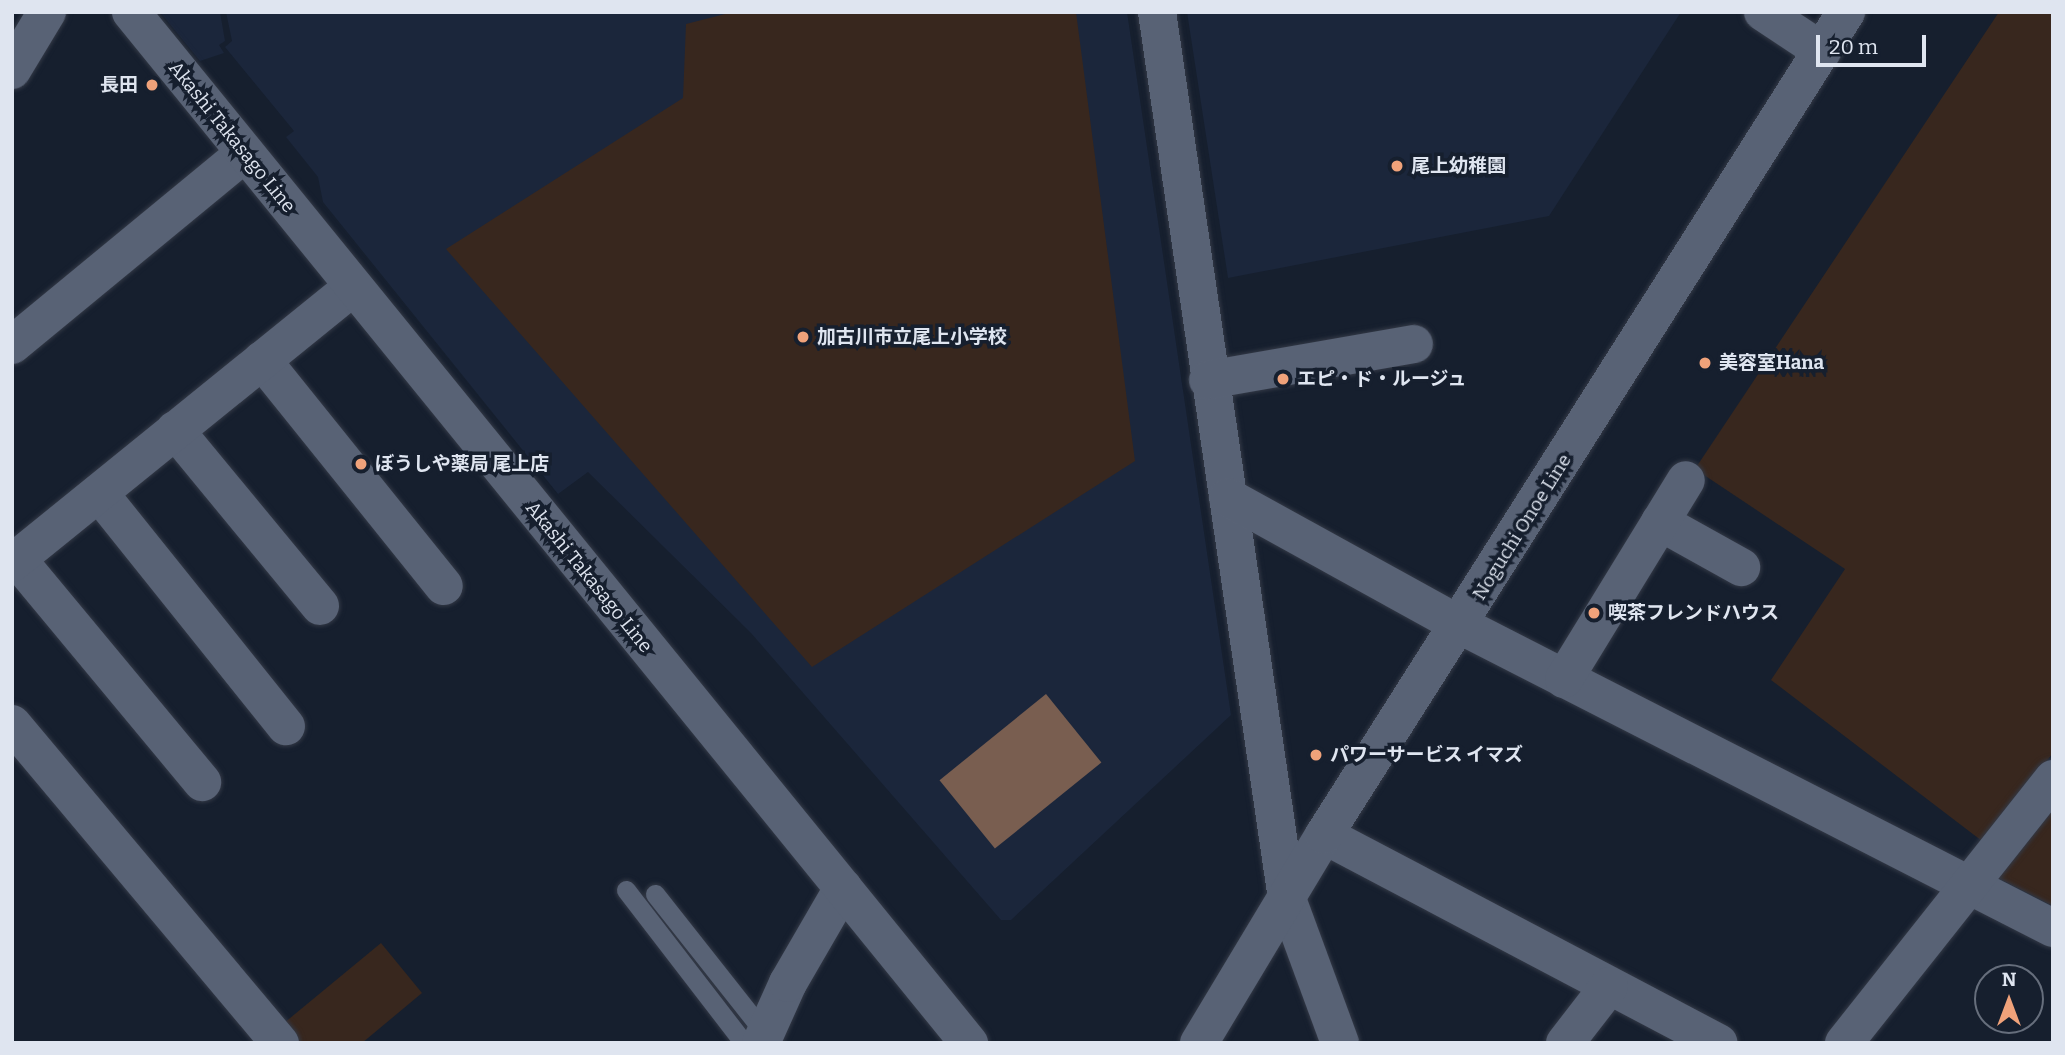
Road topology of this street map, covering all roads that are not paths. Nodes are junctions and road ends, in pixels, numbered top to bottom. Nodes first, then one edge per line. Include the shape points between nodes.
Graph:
1 (47, 12) edge
2 (131, 12) edge
3 (1157, 12) edge
4 (1763, 12) edge
5 (1846, 12) edge
6 (1822, 51) junction
7 (12, 70) edge
8 (245, 153) junction
9 (354, 287) junction
10 (1414, 344) dead end
11 (12, 345) edge
12 (262, 360) junction
13 (1208, 380) junction
14 (175, 430) junction
15 (1686, 480) dead end
16 (99, 493) junction
17 (1228, 497) junction
18 (1660, 522) junction
19 (15, 561) edge
20 (1741, 567) dead end
21 (444, 586) dead end
22 (320, 606) dead end
23 (1460, 625) junction
24 (1564, 679) junction
25 (12, 723) edge
26 (286, 726) dead end
27 (2053, 779) edge
28 (202, 782) dead end
29 (1324, 835) junction
30 (1969, 887) junction
31 (843, 888) junction
32 (626, 890) dead end
33 (655, 894) dead end
34 (1287, 899) junction
35 (2053, 928) edge
36 (1609, 986) junction
37 (756, 1039) edge
38 (280, 1043) edge
39 (969, 1043) edge
40 (1199, 1043) edge
41 (1339, 1043) edge
42 (1564, 1043) edge
43 (1719, 1043) edge
44 (1844, 1043) edge

1 - 7 street
2 - 8 street, Akashi Takasago Line
3 - 13 street
4 - 6 street
5 - 6 street, Noguchi Onoe Line
6 - 23 street, Noguchi Onoe Line
8 - 9 street, Akashi Takasago Line
8 - 11 street
9 - 12 street
9 - 31 street, Akashi Takasago Line
10 - 13 street
12 - 14 street
12 - 21 street
13 - 17 street
14 - 16 street
14 - 22 street
15 - 18 street
16 - 19 street
16 - 26 street
17 - 23 street
17 - 34 street
18 - 20 street
18 - 24 street
19 - 28 street
23 - 24 street
23 - 29 street, Noguchi Onoe Line
24 - 30 street
25 - 38 street
27 - 30 street
29 - 34 street, Noguchi Onoe Line
29 - 36 street
30 - 35 street
30 - 44 street
31 - 37 street
31 - 39 street, Akashi Takasago Line
32 - 37 lane
33 - 37 lane
34 - 40 street, Noguchi Onoe Line
34 - 41 street
36 - 42 street
36 - 43 street

